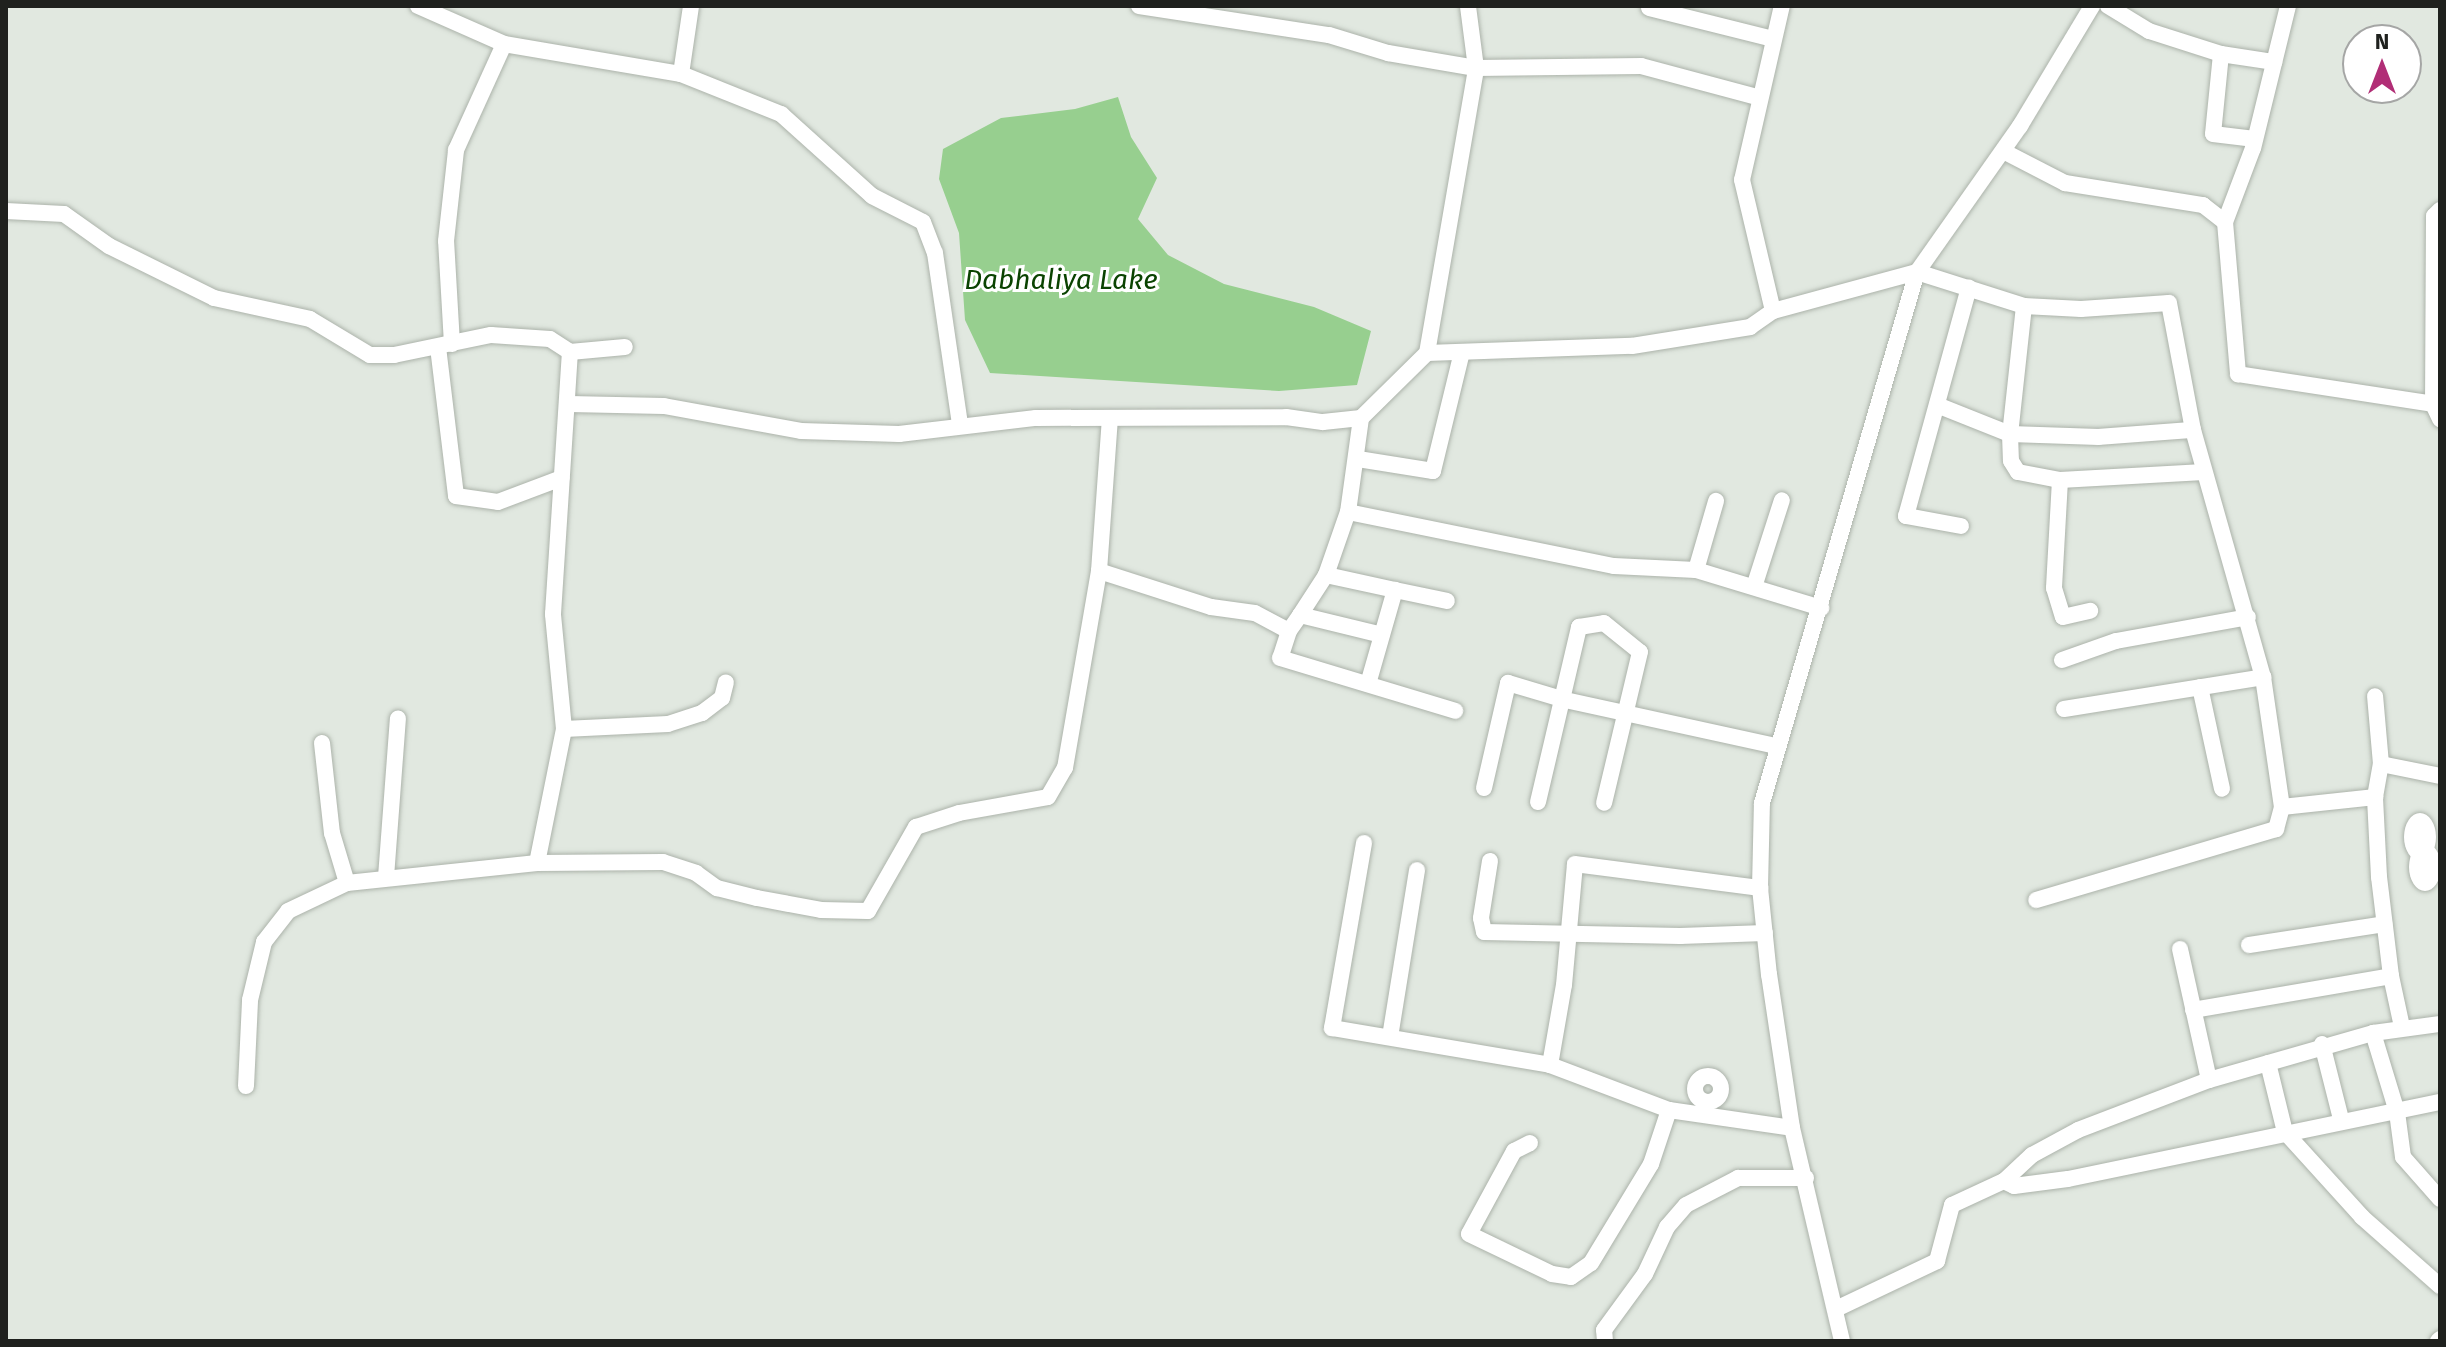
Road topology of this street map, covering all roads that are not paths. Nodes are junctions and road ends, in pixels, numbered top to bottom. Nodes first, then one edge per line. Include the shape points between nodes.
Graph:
1 (418, 6) edge
2 (691, 6) edge
3 (1139, 6) edge
4 (1468, 6) edge
5 (1782, 6) edge
6 (2092, 6) edge
7 (2108, 6) edge
8 (2288, 6) edge
9 (1649, 8) dead end
10 (1220, 12) edge
11 (1773, 39) junction
12 (504, 44) junction
13 (2221, 54) junction
14 (2274, 62) junction
15 (1476, 68) junction
16 (681, 74) junction
17 (1757, 97) junction
18 (2255, 139) junction
19 (2003, 151) junction
20 (2440, 210) edge
21 (6, 211) edge
22 (2225, 222) junction
23 (1917, 272) junction
24 (1969, 288) junction
25 (2024, 306) junction
26 (1773, 311) junction
27 (445, 345) junction
28 (625, 347) dead end
29 (570, 352) junction
30 (1462, 352) junction
31 (1427, 353) junction
32 (569, 404) junction
33 (1937, 405) junction
34 (2436, 412) edge
35 (1110, 418) junction
36 (1361, 418) junction
37 (960, 425) junction
38 (2193, 430) junction
39 (2010, 434) junction
40 (1358, 459) junction
41 (2204, 472) junction
42 (562, 478) junction
43 (2060, 480) junction
44 (1782, 500) dead end
45 (1716, 501) dead end
46 (1348, 512) junction
47 (1961, 526) dead end
48 (1696, 570) junction
49 (1099, 571) junction
50 (1326, 575) junction
51 (1754, 587) junction
52 (1395, 590) junction
53 (1447, 601) dead end
54 (1821, 608) junction
55 (2090, 611) dead end
56 (1300, 615) junction
57 (2248, 617) junction
58 (1289, 631) junction
59 (1382, 635) junction
60 (2062, 660) dead end
61 (2263, 677) junction
62 (726, 682) dead end
63 (1368, 684) junction
64 (2200, 687) junction
65 (2375, 696) dead end
66 (1561, 699) junction
67 (2064, 709) dead end
68 (1455, 711) dead end
69 (1625, 712) junction
70 (398, 718) dead end
71 (564, 729) junction
72 (322, 743) dead end
73 (1776, 746) junction
74 (2381, 764) junction
75 (2440, 776) edge
76 (1484, 788) dead end
77 (2222, 789) dead end
78 (2375, 797) junction
79 (1538, 802) dead end
80 (1604, 803) dead end
81 (2282, 807) junction
82 (1364, 843) dead end
83 (1490, 861) dead end
84 (537, 863) junction
85 (1417, 870) dead end
86 (386, 877) junction
87 (347, 883) junction
88 (1760, 888) junction
89 (2036, 900) dead end
90 (2384, 924) junction
91 (1765, 933) junction
92 (1568, 935) junction
93 (2249, 945) dead end
94 (2180, 949) dead end
95 (2391, 976) junction
96 (2193, 1010) junction
97 (2440, 1024) edge
98 (2402, 1027) junction
99 (2373, 1033) junction
100 (1390, 1037) junction
101 (2322, 1044) junction
102 (2268, 1063) junction
103 (1550, 1065) junction
104 (2209, 1080) junction
105 (246, 1086) dead end
106 (2440, 1102) edge
107 (1669, 1110) junction
108 (2397, 1112) junction
109 (2341, 1119) junction
110 (1792, 1128) junction
111 (2285, 1132) junction
112 (1530, 1143) dead end
113 (1806, 1178) junction
114 (2004, 1181) junction
115 (2440, 1199) edge
116 (2440, 1286) edge
117 (1836, 1309) junction
118 (1605, 1341) edge
119 (1842, 1341) edge

1 - 12 street
2 - 16 street
3 - 10 street
4 - 15 street
5 - 11 street
6 - 19 street
7 - 13 street via 2149,31
8 - 14 street
9 - 11 street
10 - 15 street via 1388,53
11 - 17 street
12 - 16 street
12 - 27 street via 456,150 446,241
13 - 14 street
13 - 18 street via 2213,134
14 - 18 street
15 - 17 street via 1641,66
15 - 31 street
16 - 37 street via 781,114 872,196 923,222 935,253
17 - 26 street via 1742,180
18 - 22 street
19 - 22 street via 2065,183 2203,205
19 - 23 street
20 - 34 street via 2434,216
21 - 27 street via 64,214 109,246 214,298 310,319 360,352 394,355
22 - 34 street via 2238,374
23 - 24 street
23 - 26 street
23 - 54 street
24 - 25 street
24 - 33 street
25 - 38 street via 2081,309 2169,303
25 - 39 street
26 - 30 street via 1750,327 1632,346
27 - 29 street via 491,335 532,335
27 - 42 street via 456,496 506,500
28 - 29 street
29 - 32 street
30 - 31 street
30 - 40 street via 1433,471
31 - 36 street
32 - 37 street via 664,406 801,431 899,434
32 - 42 street
33 - 39 street
33 - 47 street via 1906,516
35 - 36 street
35 - 37 street
35 - 49 street
36 - 40 street
38 - 39 street via 2099,437
38 - 41 street
39 - 43 street via 2011,461 2018,472
40 - 46 street
41 - 43 street
41 - 57 street
42 - 71 street via 553,614
43 - 55 street via 2054,588 2063,617
44 - 51 street
45 - 48 street
46 - 48 street via 1614,566
46 - 50 street
48 - 51 street
49 - 58 street via 1211,607 1255,613
49 - 84 street via 1065,768 1048,797 959,813 916,827 868,911 821,910 757,898 717,888 696,873 663,862
50 - 52 street
50 - 56 street
51 - 54 street
52 - 53 street
52 - 59 street
54 - 73 street
56 - 58 street
56 - 59 street
57 - 60 street via 2116,641
57 - 61 street
58 - 63 street via 1280,658
59 - 63 street
61 - 64 street
61 - 81 street
62 - 71 street via 722,698 702,713 668,724
63 - 68 street
64 - 67 street
64 - 77 street
65 - 74 street
66 - 69 street
66 - 69 street via 1579,627 1604,623 1640,652
66 - 76 street via 1508,683
66 - 79 street
69 - 73 street
69 - 80 street
70 - 86 street
71 - 84 street
72 - 87 street via 332,833
73 - 88 street via 1762,803
74 - 75 street
74 - 78 street
78 - 81 street
78 - 90 street
81 - 89 street via 2276,829
82 - 100 street via 1332,1028
83 - 92 street via 1484,932
84 - 86 street
85 - 100 street
86 - 87 street
87 - 105 street via 288,911 264,942 250,1000
88 - 91 street
88 - 92 street via 1575,864
90 - 93 street
90 - 95 street
91 - 92 street
91 - 110 street
92 - 103 street
94 - 96 street
95 - 96 street
95 - 98 street
96 - 104 street
97 - 98 street
98 - 99 street
99 - 101 street
99 - 108 street
100 - 103 street
101 - 102 street
101 - 109 street
102 - 104 street
102 - 111 street
103 - 107 street
104 - 114 street via 2078,1130 2032,1155
106 - 108 street
107 - 110 street
107 - 112 street via 1651,1164 1591,1263 1571,1277 1552,1274 1469,1234 1514,1151
108 - 109 street
108 - 115 street via 2403,1157
109 - 111 street
110 - 113 street
111 - 114 street via 2068,1179 2014,1186
111 - 116 street via 2362,1217
113 - 117 street
113 - 118 street via 1738,1178 1686,1205 1604,1330
114 - 117 street via 1952,1205 1937,1261
117 - 119 street

